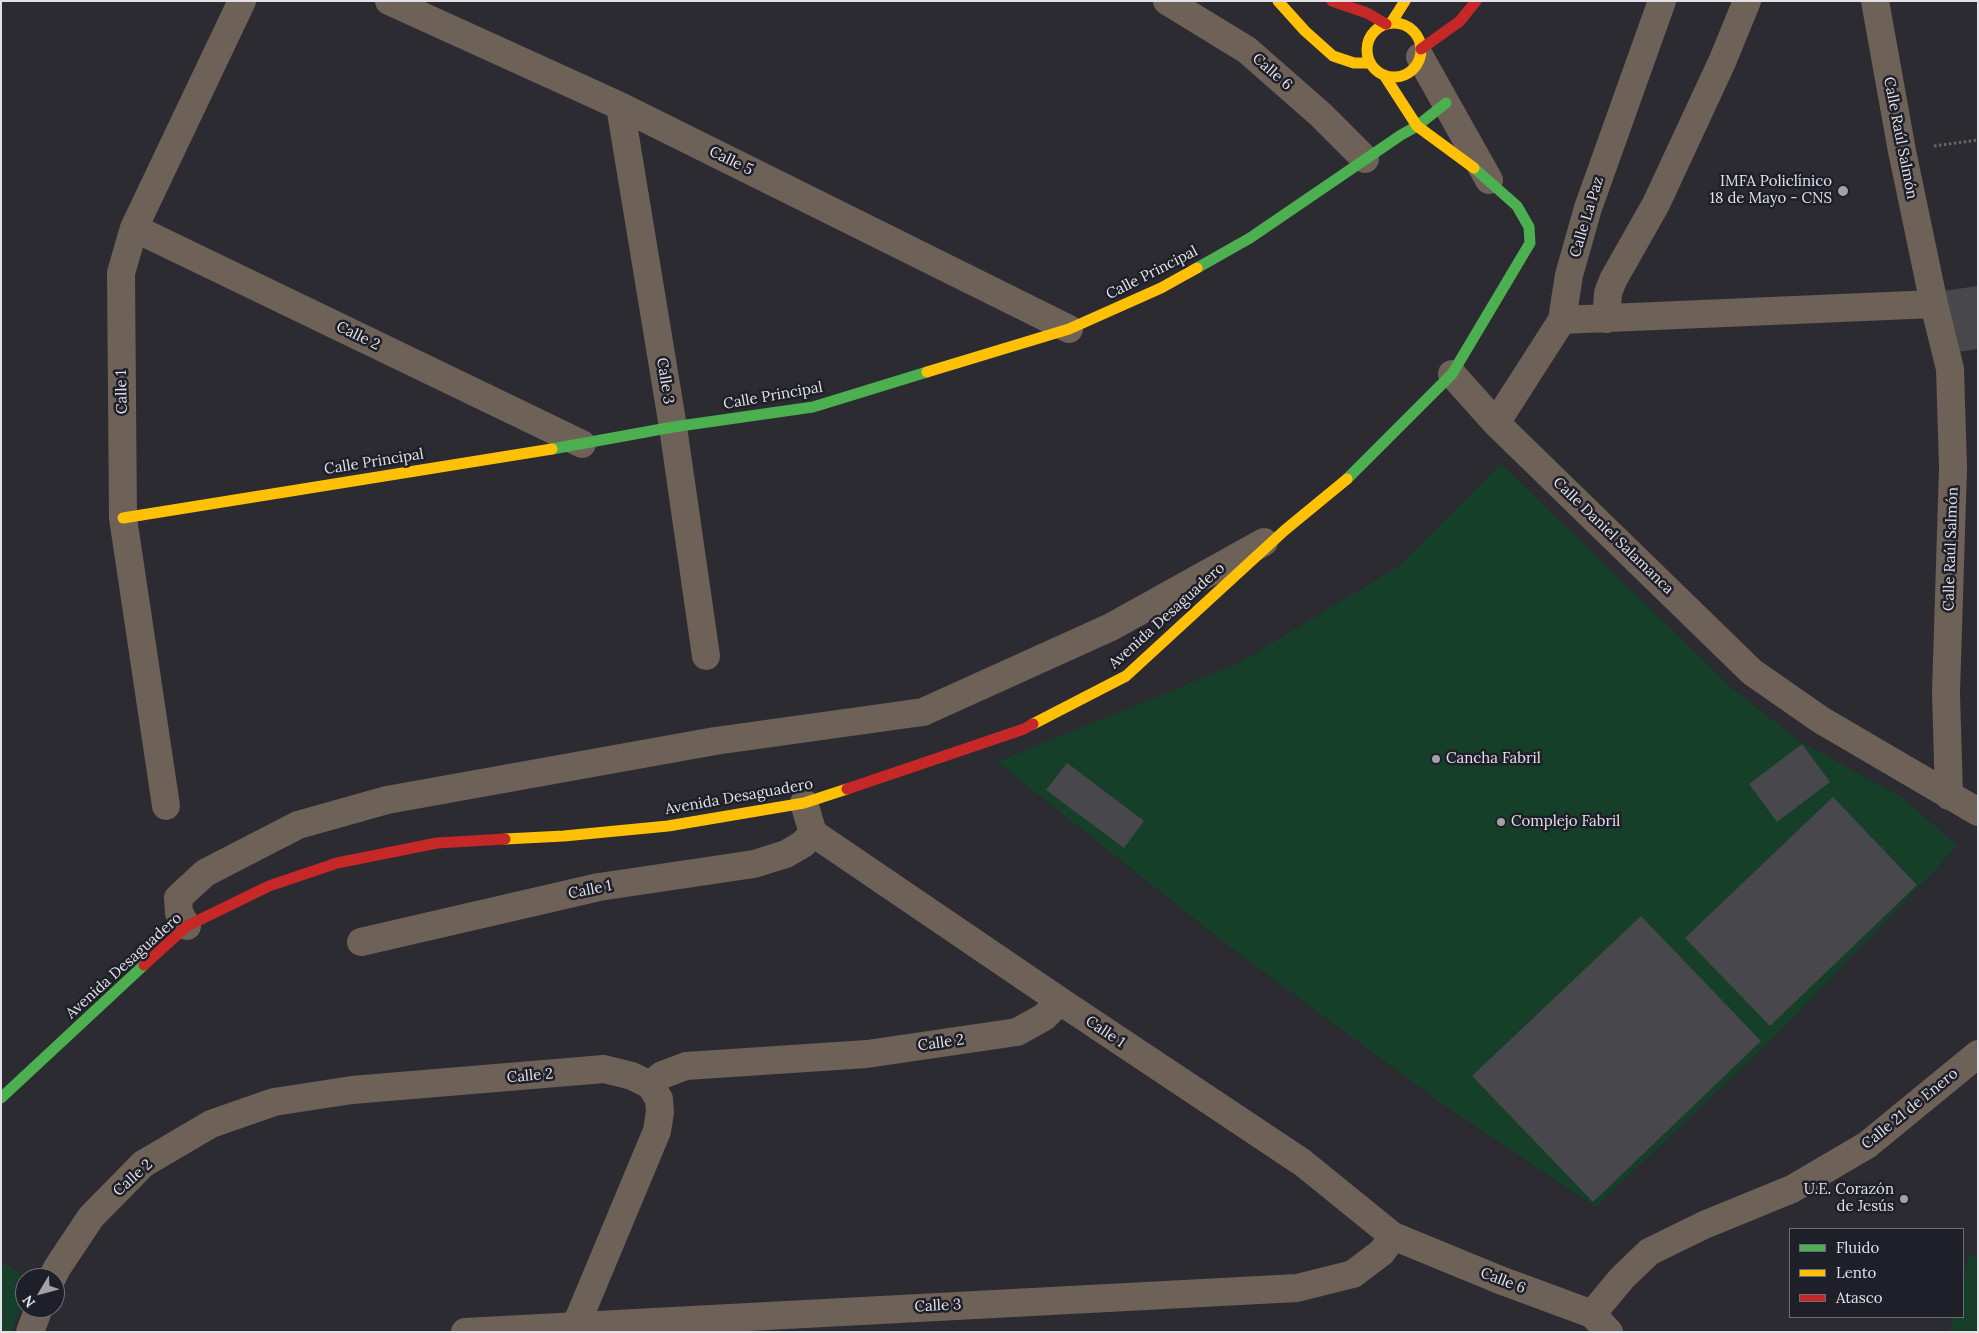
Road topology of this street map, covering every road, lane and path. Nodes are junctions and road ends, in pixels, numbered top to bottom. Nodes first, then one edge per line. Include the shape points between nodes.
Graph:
1 (242, 1) edge
2 (389, 1) edge
3 (1167, 1) edge
4 (1278, 1) edge
5 (1332, 1) edge
6 (1406, 1) edge
7 (1476, 1) edge
8 (1662, 1) edge
9 (1747, 1) edge
10 (1875, 1) edge
11 (1388, 24) junction
12 (1421, 53) junction
13 (1370, 63) junction
14 (1384, 75) junction
15 (1446, 103) junction
16 (620, 106) junction
17 (1417, 126) junction
18 (1978, 140) edge
19 (1902, 151) junction
20 (1365, 159) junction
21 (1488, 180) junction
22 (134, 228) junction
23 (1934, 304) junction
24 (1606, 319) junction
25 (1562, 320) junction
26 (1069, 329) junction
27 (1452, 374) junction
28 (1496, 423) junction
29 (673, 427) junction
30 (582, 444) junction
31 (124, 518) junction
32 (1285, 530) junction
33 (706, 656) dead end
34 (1949, 796) junction
35 (804, 804) junction
36 (166, 806) dead end
37 (1978, 812) edge
38 (813, 833) junction
39 (187, 926) junction
40 (361, 942) dead end
41 (1060, 1001) junction
42 (1978, 1054) edge
43 (650, 1085) junction
44 (1, 1098) edge
45 (1393, 1236) junction
46 (57, 1268) edge
47 (35, 1318) edge
48 (1600, 1323) edge
49 (576, 1325) junction
50 (529, 1330) edge
51 (30, 1332) edge
52 (465, 1332) edge

1 - 22 street, Calle 1
2 - 16 street, Calle 5
3 - 20 street, Calle 6 via 1247,50
4 - 13 street via 1333,56 1354,63
5 - 11 street
6 - 11 street
7 - 12 street via 1460,21
8 - 25 street, Calle La Paz via 1588,208 1569,275
9 - 24 street via 1656,204 1613,280 1608,293
10 - 19 street, Calle Raúl Salmón
11 - 12 street via 1408,27 1415,32
11 - 13 street via 1371,36 1367,54
12 - 14 street via 1410,72 1402,76
12 - 15 street
13 - 14 street
14 - 17 street
15 - 17 street, Calle Principal
15 - 21 street
16 - 26 street, Calle 5
16 - 29 street, Calle 3
17 - 20 street, Calle Principal
17 - 21 street
18 - 19 path
19 - 23 street, Calle Raúl Salmón
20 - 26 street, Calle Principal via 1250,238 1161,288
21 - 27 street via 1517,206 1529,227 1530,243
22 - 30 street, Calle 2
22 - 31 street, Calle 1 via 121,273
23 - 24 street
23 - 34 street, Calle Raúl Salmón via 1950,369 1954,468 1946,693
24 - 25 street
25 - 28 street, Calle La Paz
26 - 29 street, Calle Principal via 813,407
27 - 28 street, Calle Daniel Salamanca
27 - 32 street, Avenida Desaguadero via 1357,470
28 - 34 street, Calle Daniel Salamanca via 1752,672 1821,720
29 - 30 street, Calle Principal
29 - 33 street, Calle 3
30 - 31 street, Calle Principal
31 - 36 street, Calle 1
32 - 35 street, Avenida Desaguadero via 1126,676 1024,729
32 - 39 street via 1111,627 924,712 715,741 396,799 298,825 205,873 178,898 179,913
34 - 37 street, Calle Daniel Salamanca
35 - 38 street
35 - 39 street, Avenida Desaguadero via 668,826 437,843 337,863 269,886
38 - 40 street, Calle 1 via 803,844 786,854 754,864 599,887
38 - 41 street, Calle 1
39 - 44 street, Avenida Desaguadero
41 - 43 street, Calle 2 via 1044,1017 1017,1032 867,1054 686,1066 662,1075
41 - 45 street, Calle 1 via 1303,1163
42 - 48 street, Calle 21 de Enero via 1867,1145 1792,1189 1704,1225 1649,1252 1622,1278
43 - 46 street, Calle 2 via 632,1076 604,1070 352,1090 274,1102 211,1124 143,1164 91,1217
43 - 49 street via 659,1098 657,1131
45 - 48 street, Calle 6
45 - 49 street, Calle 3 via 1382,1252 1353,1274 1297,1288
47 - 51 street
49 - 50 street, Calle 3
50 - 52 street, Calle 3

